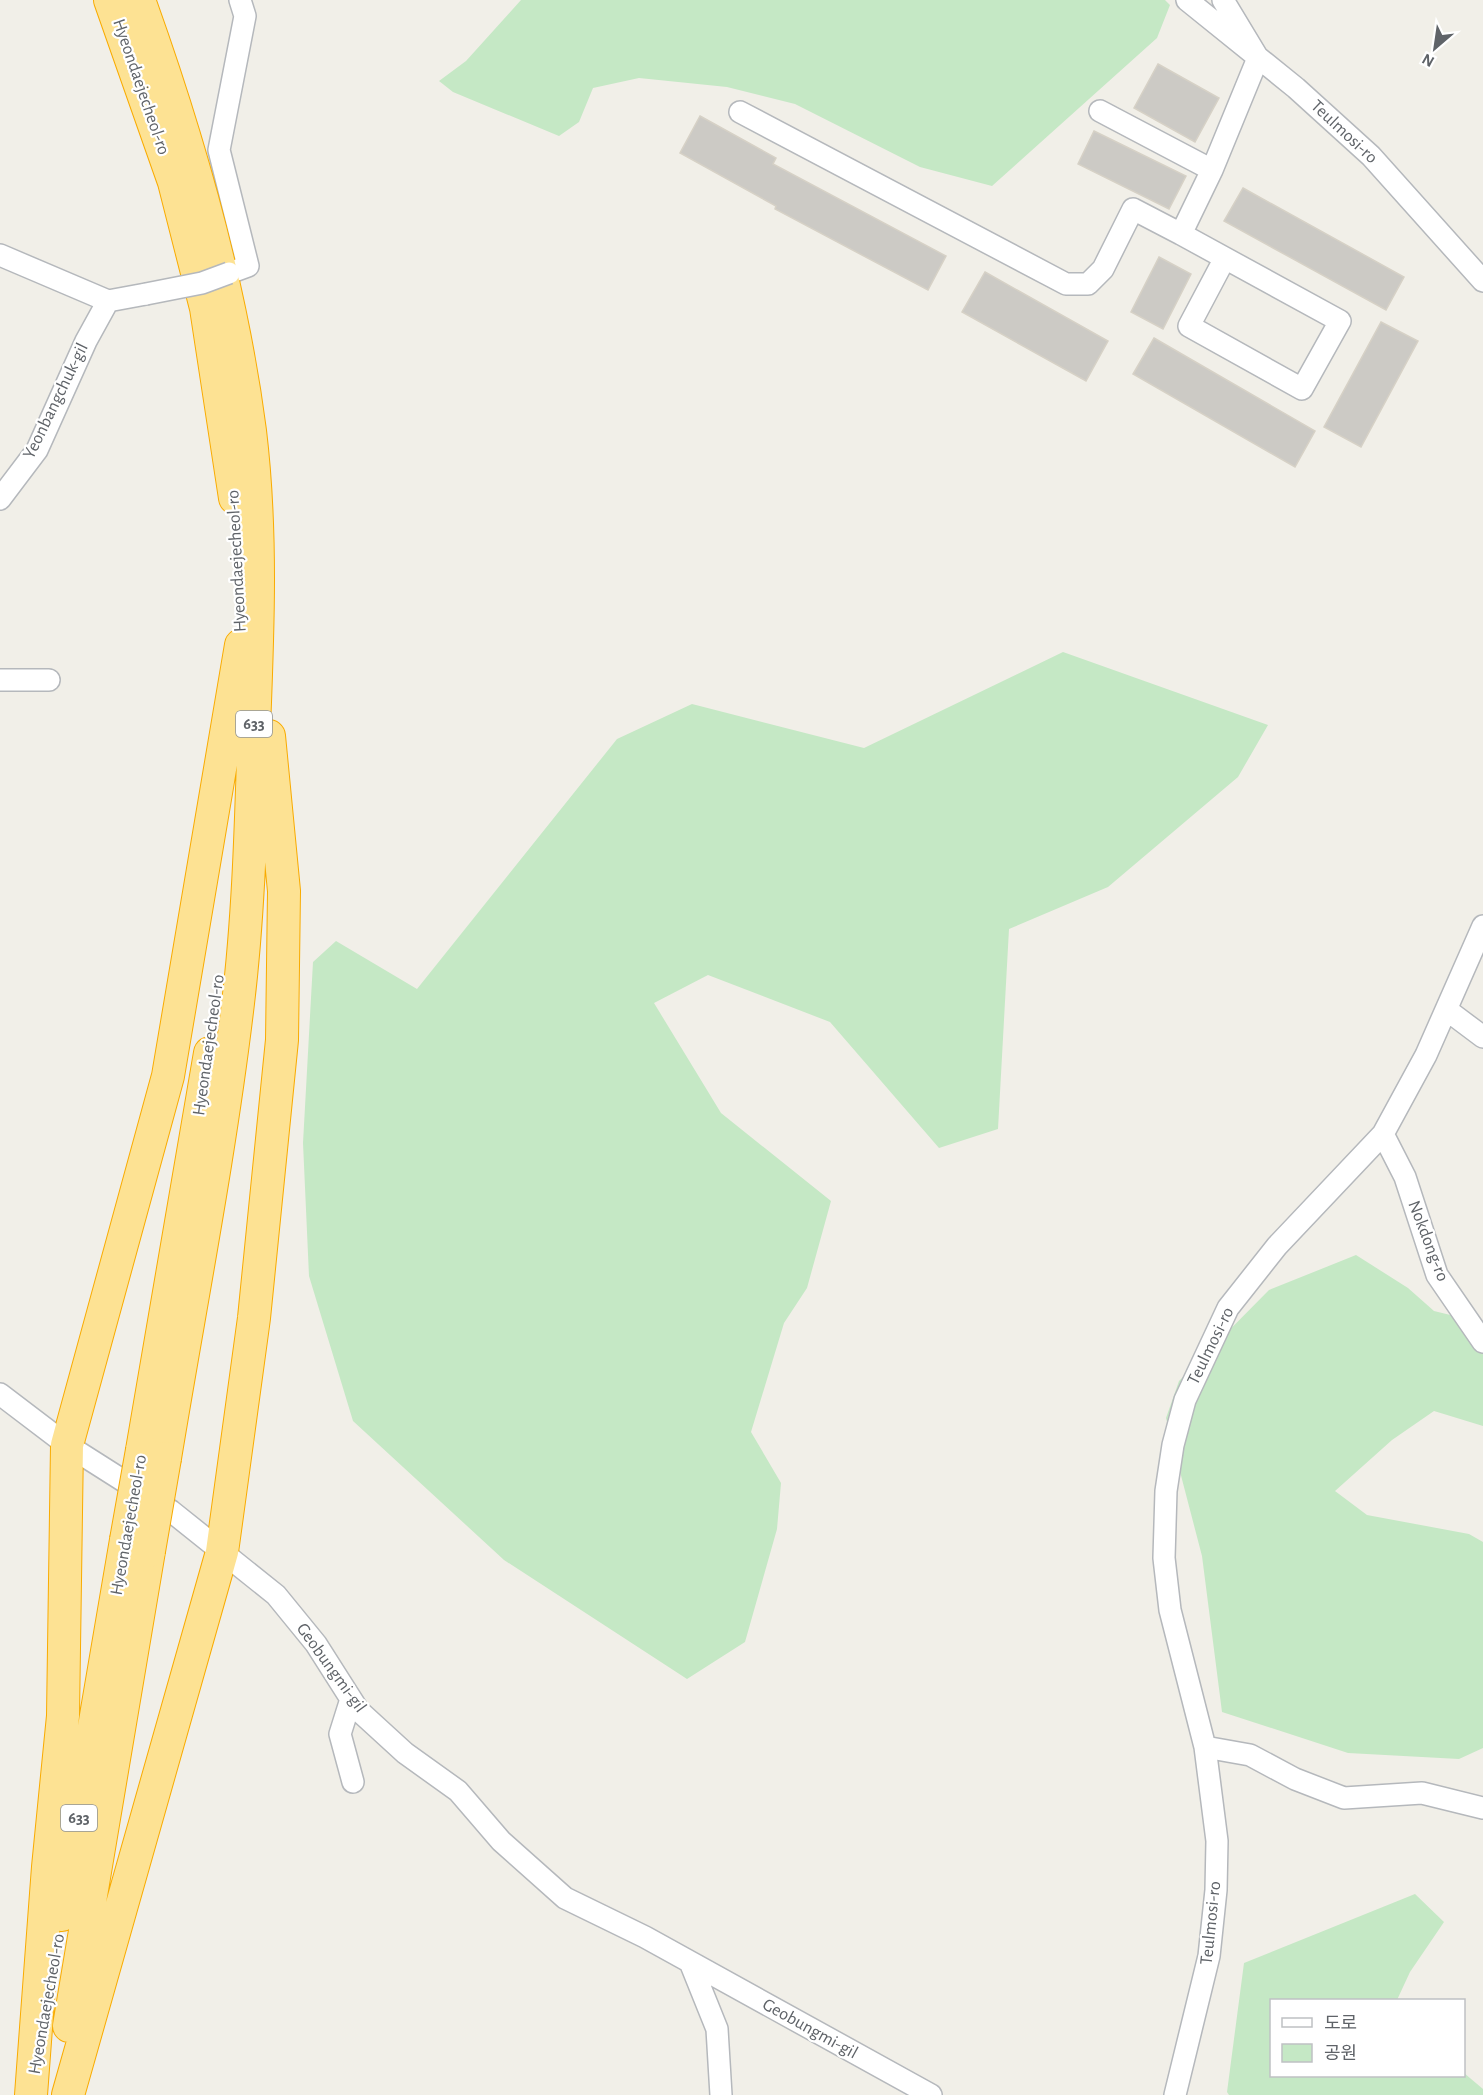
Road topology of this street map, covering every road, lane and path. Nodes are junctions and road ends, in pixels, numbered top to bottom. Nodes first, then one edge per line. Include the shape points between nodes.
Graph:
1 (110, 0) edge
2 (139, 0) edge
3 (240, 0) edge
4 (1187, 0) edge
5 (1223, 0) edge
6 (1258, 58) junction
7 (1100, 111) dead end
8 (740, 112) dead end
9 (1212, 171) junction
10 (1181, 234) junction
11 (0, 255) edge
12 (1225, 258) junction
13 (1483, 281) edge
14 (108, 301) junction
15 (0, 499) edge
16 (249, 648) junction
17 (0, 680) edge
18 (50, 680) dead end
19 (1483, 926) edge
20 (1448, 1010) junction
21 (1483, 1037) edge
22 (1383, 1134) junction
23 (1483, 1342) edge
24 (0, 1394) edge
25 (67, 1445) junction
26 (138, 1546) junction
27 (222, 1552) junction
28 (351, 1699) junction
29 (1205, 1747) junction
30 (353, 1782) dead end
31 (1483, 1808) edge
32 (690, 1962) junction
33 (31, 2095) edge
34 (58, 2095) edge
35 (68, 2095) edge
36 (721, 2095) edge
37 (932, 2095) edge
38 (1175, 2095) edge

1 - 16 highway, Hyeondaejecheol-ro / 633 via 174,182 206,308 238,517
2 - 16 highway, Hyeondaejecheol-ro / 633 via 174,98 210,228 250,430 259,598
3 - 14 street, bridge via 244,16 219,150 248,266 202,283
4 - 6 street, Teulmosi-ro
5 - 6 street
6 - 9 street
6 - 13 street, Teulmosi-ro via 1371,156
7 - 9 street
8 - 10 street via 1066,284 1088,284 1103,269 1133,209
9 - 10 street
10 - 12 street
11 - 14 street
12 - 12 street via 1340,321 1302,389 1189,326
14 - 15 street, Yeonbangchuk-gil via 37,450
16 - 25 highway via 168,1077
16 - 26 highway, Hyeondaejecheol-ro / 633, bridge via 250,833 238,1000 219,1137 153,1454
16 - 27 highway via 276,790 284,891 283,1029 254,1318
17 - 18 street
19 - 20 street, Teulmosi-ro
20 - 21 street
20 - 22 street, Teulmosi-ro
22 - 23 street, Nokdong-ro via 1405,1176 1437,1275
22 - 29 street, Teulmosi-ro via 1277,1246 1228,1308 1185,1400 1166,1491 1164,1558 1170,1610
24 - 25 street, Geobungmi-gil
25 - 27 street, Geobungmi-gil via 171,1511
25 - 33 highway via 63,1716
26 - 33 highway, Hyeondaejecheol-ro / 633
26 - 34 highway, Hyeondaejecheol-ro / 633
27 - 28 street, Geobungmi-gil via 276,1595 316,1644
27 - 35 highway
28 - 30 street via 340,1734
28 - 32 street, Geobungmi-gil via 405,1753 458,1791 501,1841 565,1898
29 - 31 street via 1250,1755 1295,1779 1344,1798 1422,1793
29 - 38 street, Teulmosi-ro via 1217,1841 1216,1890 1209,1956
32 - 36 street via 717,2029
32 - 37 street, Geobungmi-gil

